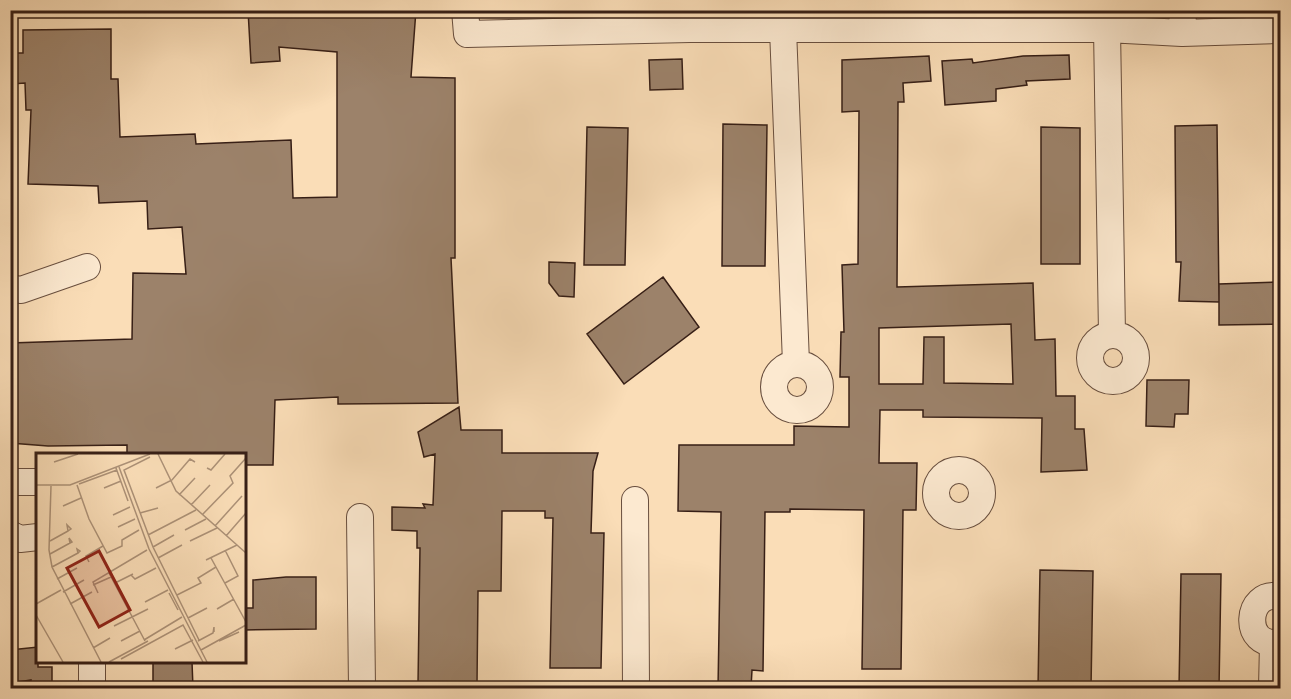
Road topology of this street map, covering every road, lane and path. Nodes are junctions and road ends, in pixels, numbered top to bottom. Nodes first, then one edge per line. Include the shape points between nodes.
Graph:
1 (690, 20) edge
2 (925, 20) edge
3 (466, 22) edge
4 (1183, 22) edge
5 (783, 29) junction
6 (1107, 29) junction
7 (1281, 30) edge
8 (87, 267) dead end
9 (10, 288) edge
10 (1112, 334) dead end
11 (796, 363) dead end
12 (36, 482) edge
13 (10, 484) edge
14 (635, 500) dead end
15 (360, 517) dead end
16 (10, 534) edge
17 (36, 537) edge
18 (1281, 597) edge
19 (1277, 643) edge
20 (92, 663) edge
21 (92, 688) edge
22 (362, 688) edge
23 (636, 688) edge
24 (1272, 688) edge

1 - 3 street
1 - 5 street
2 - 5 street
2 - 6 street
4 - 6 street
4 - 7 street
5 - 11 street
6 - 10 street
8 - 9 street via 21,290
12 - 13 street
14 - 23 street
15 - 22 street
16 - 17 street via 20,539
18 - 19 street via 1265,598 1251,618 1253,630 1261,639
19 - 24 street
20 - 21 street

